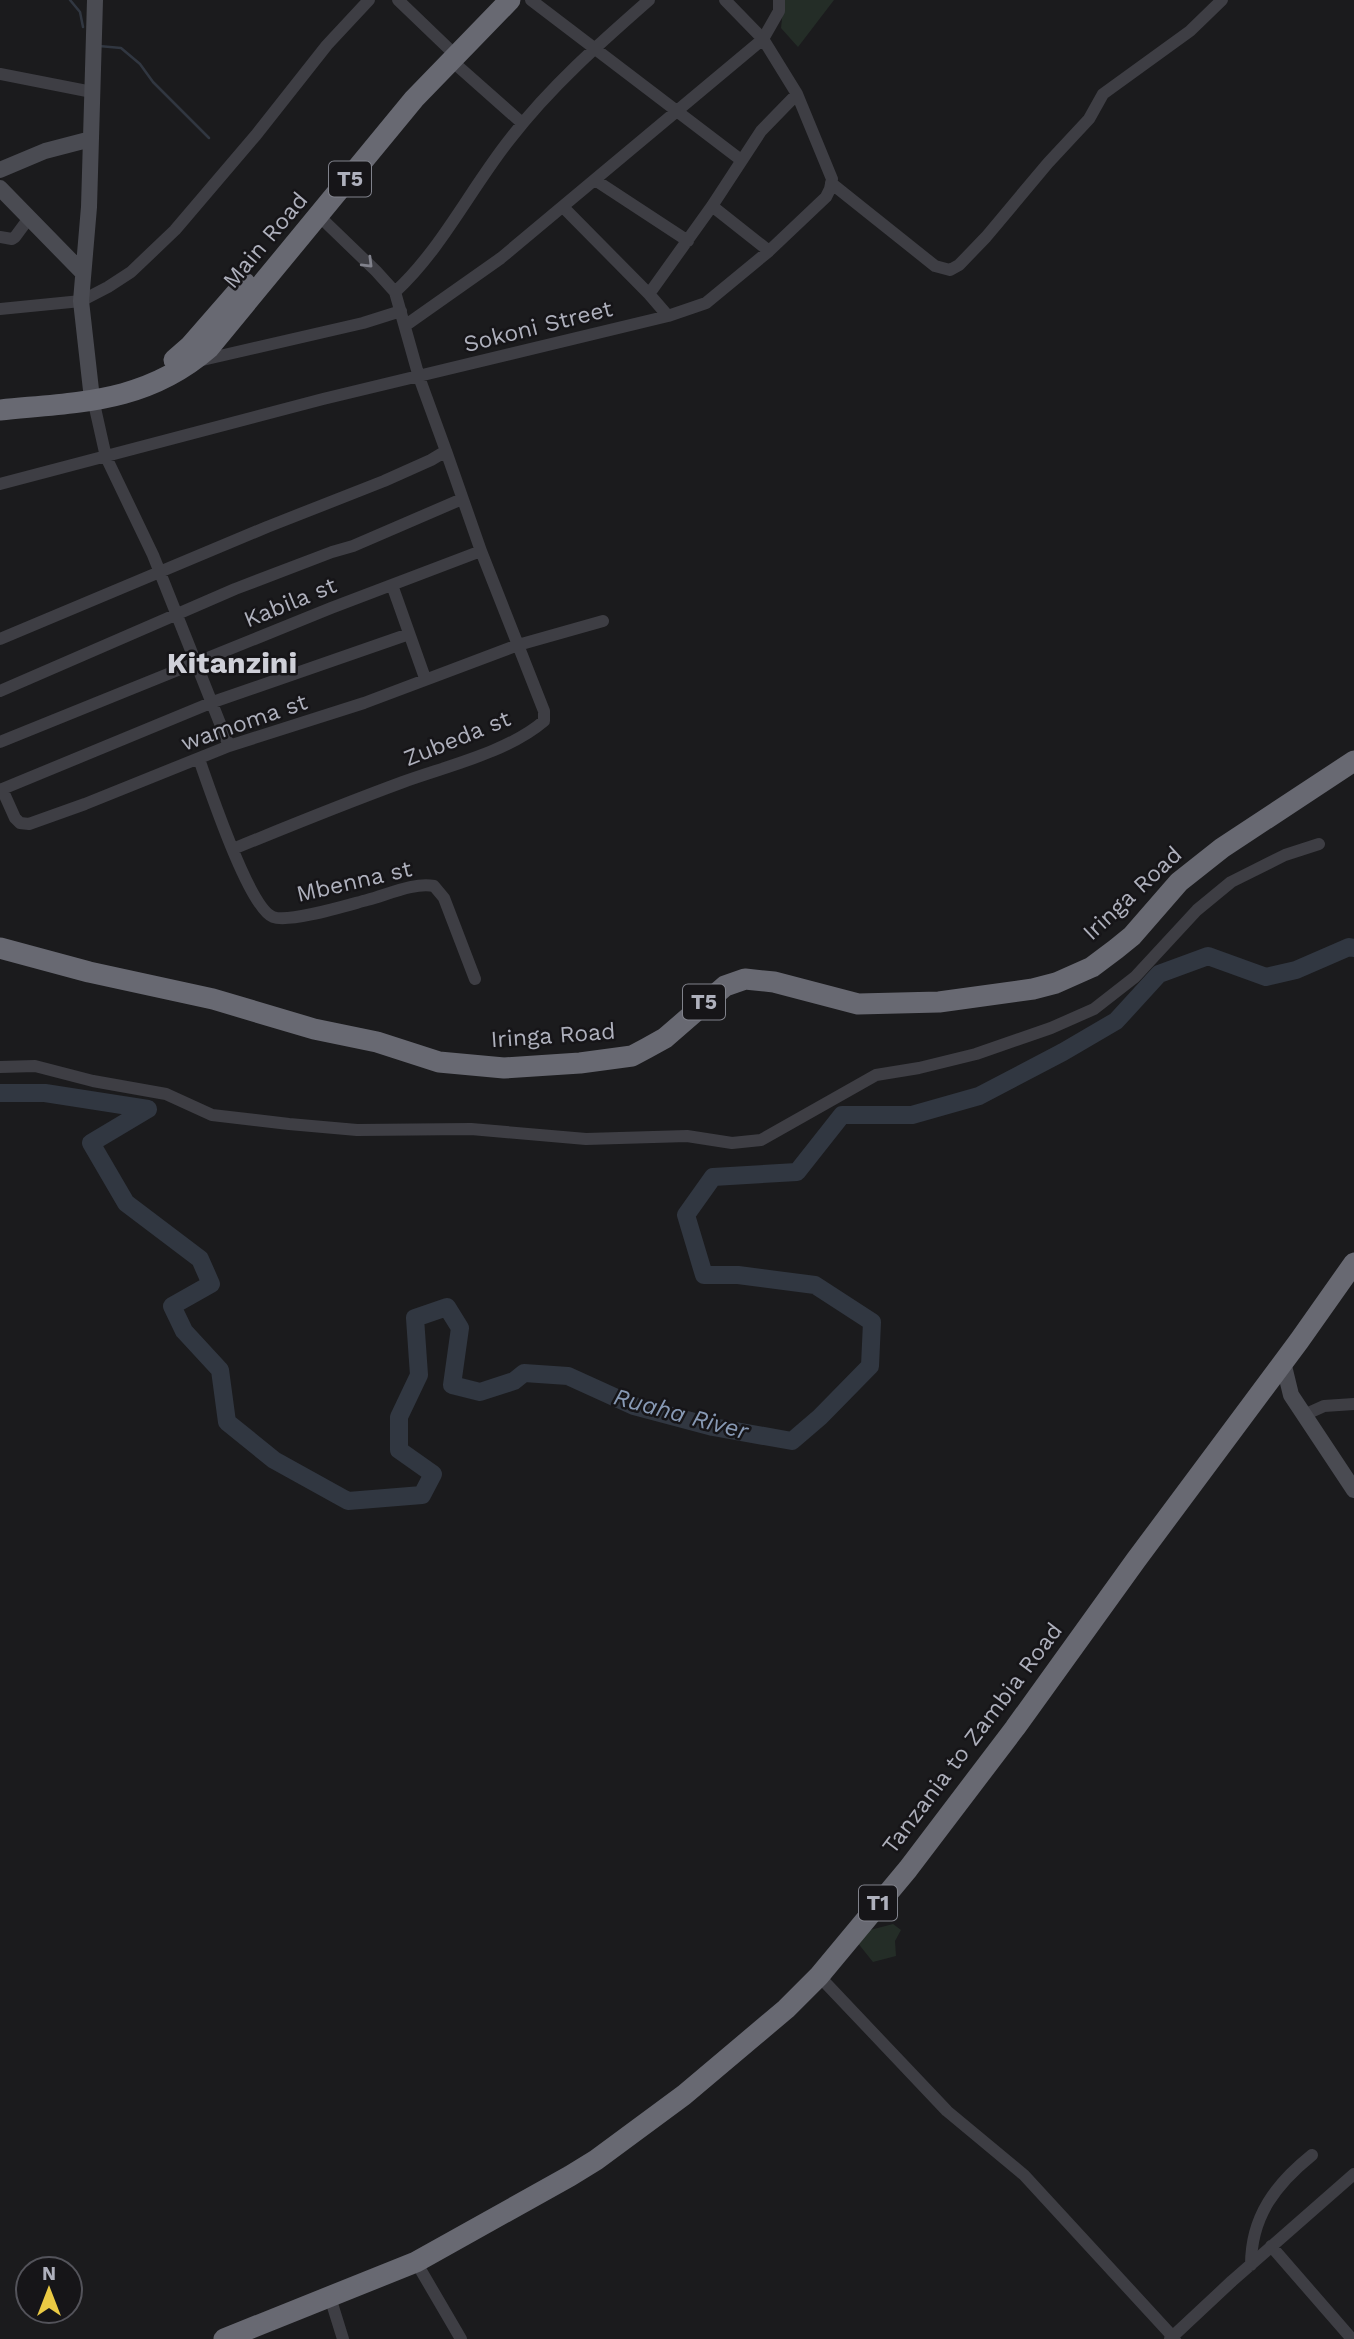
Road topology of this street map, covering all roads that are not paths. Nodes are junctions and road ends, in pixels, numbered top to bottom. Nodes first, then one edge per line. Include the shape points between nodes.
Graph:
1 (95, 0) edge
2 (369, 0) edge
3 (398, 0) edge
4 (494, 0) edge
5 (510, 0) edge
6 (531, 0) edge
7 (649, 0) edge
8 (725, 0) edge
9 (779, 0) edge
10 (1222, 0) edge
11 (763, 39) junction
12 (593, 48) junction
13 (450, 54) junction
14 (0, 74) edge
15 (92, 92) junction
16 (797, 94) junction
17 (677, 112) junction
18 (522, 123) junction
19 (91, 139) junction
20 (741, 160) junction
21 (0, 170) edge
22 (595, 180) junction
23 (831, 183) junction
24 (0, 188) edge
25 (712, 206) junction
26 (563, 208) junction
27 (319, 216) junction
28 (29, 218) junction
29 (0, 236) edge
30 (688, 241) junction
31 (769, 251) junction
32 (82, 272) junction
33 (395, 292) junction
34 (649, 294) junction
35 (81, 301) junction
36 (0, 309) edge
37 (401, 311) junction
38 (668, 316) junction
39 (406, 325) junction
40 (190, 356) junction
41 (419, 377) junction
42 (92, 395) junction
43 (0, 400) edge
44 (0, 410) edge
45 (446, 451) junction
46 (106, 457) junction
47 (0, 484) edge
48 (462, 499) junction
49 (481, 551) junction
50 (159, 572) junction
51 (392, 585) junction
52 (177, 616) junction
53 (603, 621) dead end
54 (409, 634) junction
55 (0, 639) edge
56 (518, 645) junction
57 (195, 662) junction
58 (425, 678) junction
59 (0, 691) edge
60 (212, 702) junction
61 (0, 742) edge
62 (229, 746) junction
63 (199, 759) junction
64 (1354, 761) edge
65 (1, 790) edge
66 (1318, 844) dead end
67 (233, 849) junction
68 (0, 948) edge
69 (475, 979) dead end
70 (0, 1067) edge
71 (1354, 1263) edge
72 (1283, 1362) junction
73 (1354, 1404) edge
74 (1304, 1415) junction
75 (1354, 1489) edge
76 (819, 1976) junction
77 (1312, 2155) dead end
78 (1354, 2176) edge
79 (1271, 2246) junction
80 (416, 2262) junction
81 (1251, 2265) junction
82 (330, 2297) junction
83 (1173, 2338) edge
84 (224, 2339) edge
85 (343, 2339) edge
86 (461, 2339) edge
87 (1352, 2339) edge

1 - 15 street
2 - 35 street via 175,230 122,279
3 - 13 street
4 - 13 highway, T5
5 - 13 highway, Main Road / T5
6 - 12 street
7 - 12 street
8 - 11 street
9 - 11 street via 779,10
10 - 23 street via 1190,31 1103,94 1089,119 986,237 950,270 934,266
11 - 16 street
11 - 17 street
12 - 17 street
12 - 18 street
13 - 18 street
13 - 27 highway, Main Road / T5
13 - 40 highway, T5 via 402,96
14 - 15 street
15 - 19 street
16 - 20 street via 761,131
16 - 23 street
17 - 20 street
17 - 22 street
18 - 33 street via 419,267
19 - 21 street
19 - 32 street
20 - 25 street
22 - 26 street
22 - 30 street
23 - 31 street, Sokoni Street via 826,197
24 - 28 street
25 - 30 street
25 - 31 street
26 - 34 street
26 - 39 street
27 -> 33 street
27 - 40 highway, Main Road / T5 via 209,348
28 - 29 street via 12,239
28 - 32 street
30 - 34 street
31 - 38 street, Sokoni Street via 706,303
32 - 35 street
33 - 37 street, Zubeda st
34 - 38 street
35 - 36 street
35 - 42 street
37 - 39 street, Zubeda st
37 - 40 street via 352,326
38 - 41 street, Sokoni Street
39 - 41 street, Zubeda st
40 - 42 highway, T5
41 - 45 street, Zubeda st
41 - 46 street, Sokoni Street
42 - 43 highway, T5
42 - 44 highway, T5
42 - 46 street
45 - 48 street, Zubeda st
45 - 50 street via 384,481
46 - 47 street, Sokoni Street
46 - 50 street
48 - 49 street, Zubeda st
48 - 52 street
49 - 51 street, Kabila st
49 - 56 street, Zubeda st
50 - 52 street
50 - 55 street
51 - 54 street
51 - 57 street, Kabila st
52 - 57 street
52 - 59 street
53 - 56 street, wamoma st
54 - 58 street
54 - 60 street
56 - 58 street, wamoma st
56 - 67 street, Zubeda st via 544,710 544,720 538,726 486,752
57 - 60 street
57 - 61 street, Kabila st
58 - 62 street, wamoma st via 364,703
60 - 62 street
60 - 65 street
62 - 63 street, wamoma st
63 - 65 street, wamoma st via 29,824 15,818
63 - 67 street, Mbenna st
64 - 68 highway, Iringa Road / T5 via 1222,848 1179,882 1116,949 1091,967 1056,982 939,1002 858,1004 745,979 725,986 665,1038 632,1056 504,1068 439,1062 213,999
66 - 70 street via 1231,882 1188,919 1135,977 1094,1009 976,1054 876,1075 761,1140 732,1143 687,1136 586,1139 471,1129 357,1130 300,1125 212,1115 166,1094 35,1066
67 - 69 street, Mbenna st via 259,904 279,918 434,886 444,898
71 - 72 highway, Tanzania to Zambia Road / T1
72 - 74 street via 1291,1395
72 - 76 highway, Tanzania to Zambia Road / T1 via 1007,1739
73 - 74 street via 1324,1406
74 - 75 street
76 - 80 highway, Tanzania to Zambia Road / T1 via 737,2052 596,2160
76 - 83 street via 947,2110 1024,2175
77 - 81 street via 1270,2196 1254,2240
78 - 79 street
79 - 81 street
79 - 87 street
80 - 82 highway, Tanzania to Zambia Road / T1
80 - 86 street
81 - 83 street
82 - 84 highway, Tanzania to Zambia Road / T1
82 - 85 street

